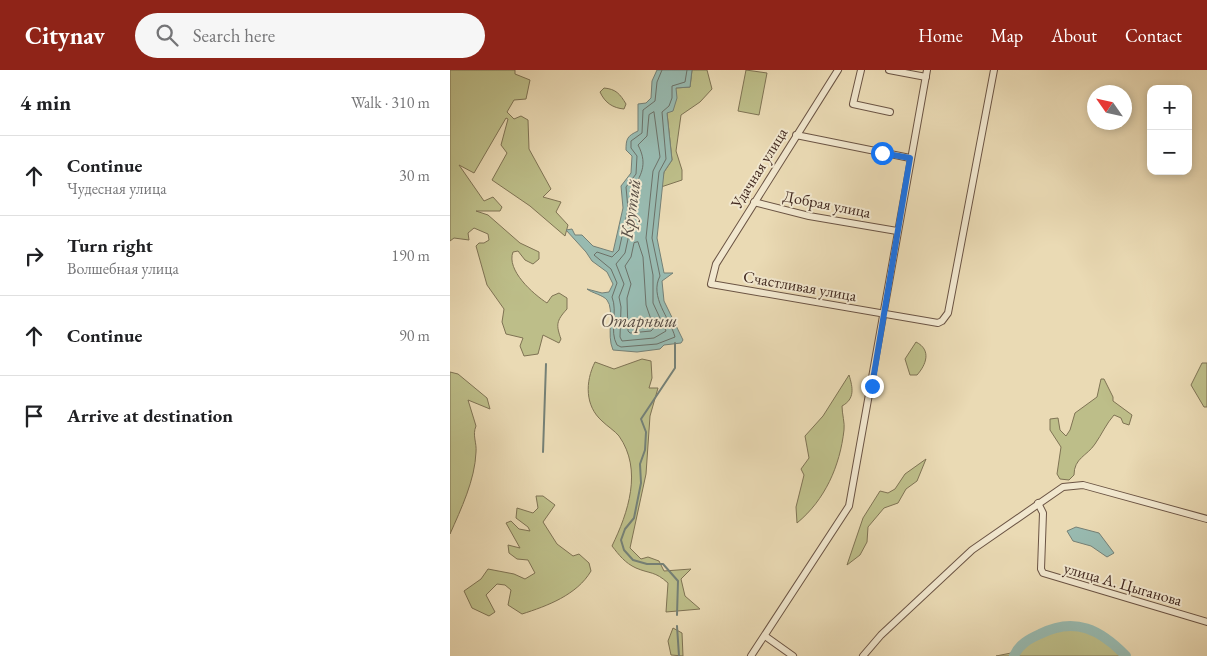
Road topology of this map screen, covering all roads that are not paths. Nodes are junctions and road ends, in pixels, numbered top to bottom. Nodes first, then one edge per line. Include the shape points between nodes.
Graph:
1 (838, 70) edge
2 (861, 70) edge
3 (889, 70) edge
4 (994, 70) edge
5 (926, 74) edge
6 (890, 112) dead end
7 (796, 135) junction
8 (910, 158) junction
9 (754, 202) junction
10 (897, 231) junction
11 (711, 284) joint
12 (884, 313) junction
13 (1038, 503) junction
14 (1207, 518) edge
15 (1207, 622) edge
16 (765, 636) junction
17 (752, 656) edge
18 (794, 656) edge
19 (863, 656) edge

1 - 7 street, Удачная улица
2 - 6 street via 853,104
3 - 5 street
4 - 12 street, Счастливая улица via 946,318 938,323
5 - 8 street
7 - 8 street
7 - 9 street, Удачная улица
8 - 10 street
9 - 10 street, Добрая улица via 809,216
9 - 11 street, Удачная улица via 716,264
10 - 12 street
11 - 12 street, Счастливая улица
12 - 16 street via 849,506
13 - 14 street via 1063,487 1083,485
13 - 15 street, улица А. Цыганова via 1043,513 1043,573
13 - 19 street via 972,550 881,635
16 - 17 street
16 - 18 street

